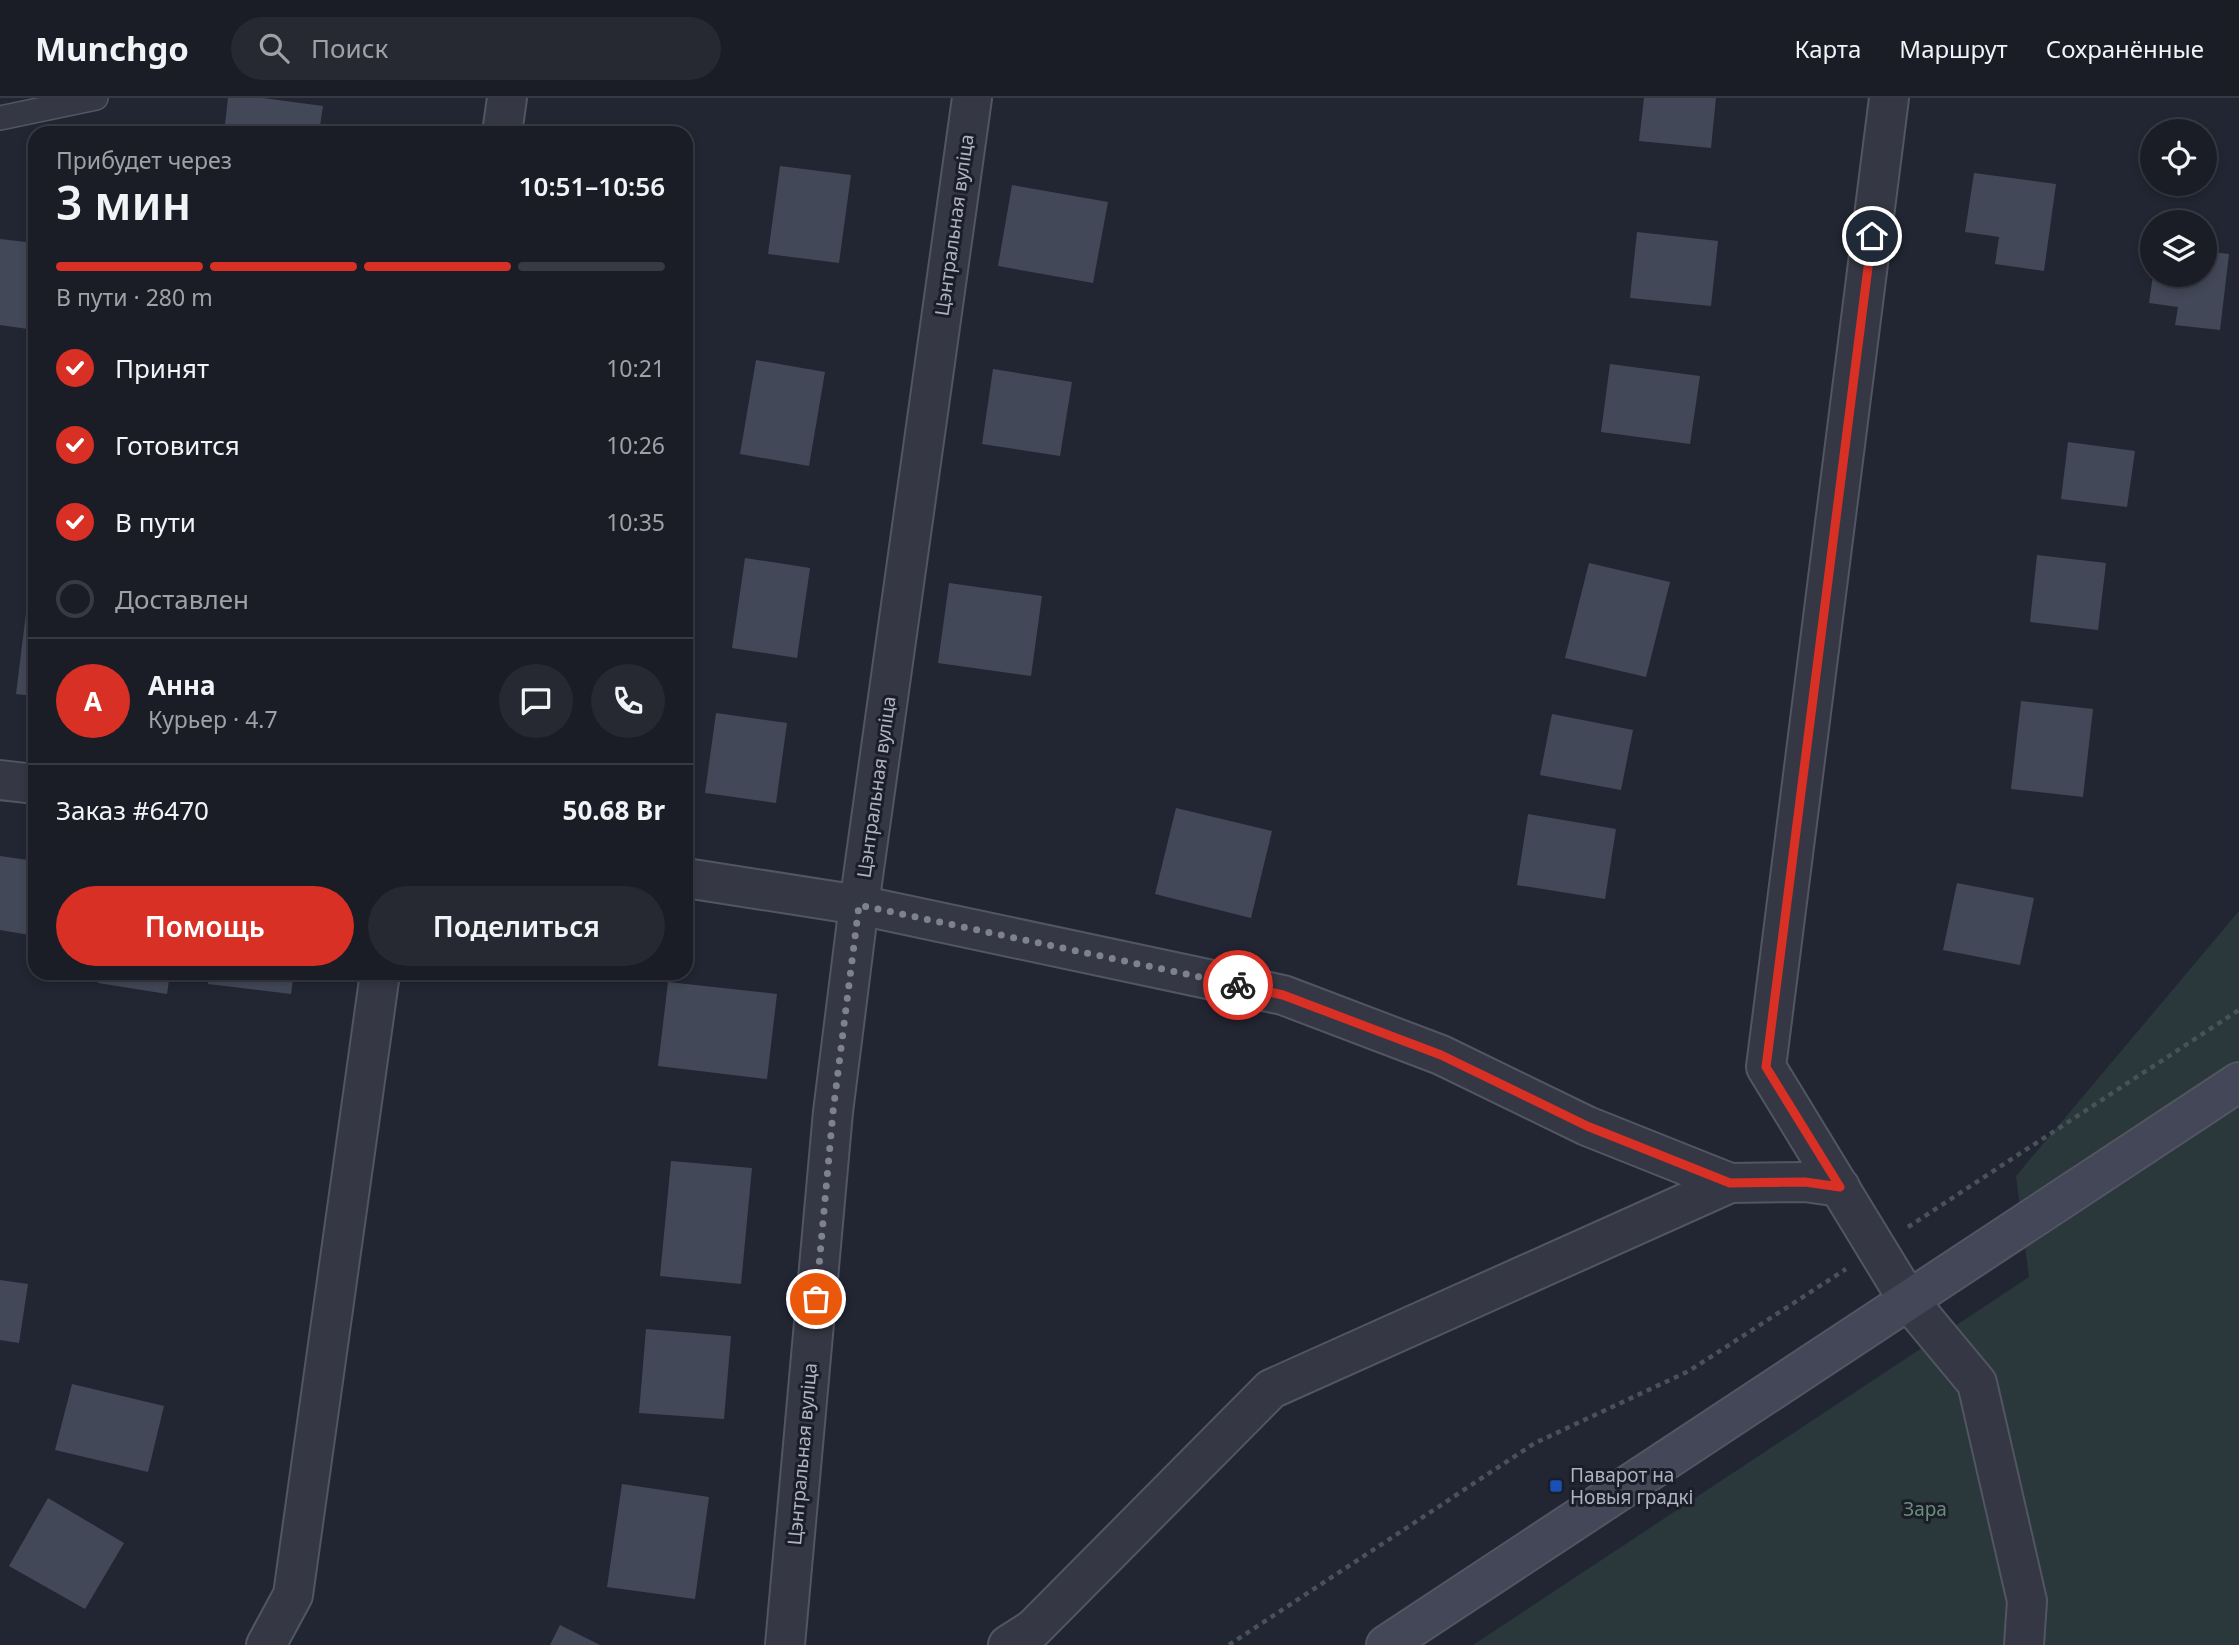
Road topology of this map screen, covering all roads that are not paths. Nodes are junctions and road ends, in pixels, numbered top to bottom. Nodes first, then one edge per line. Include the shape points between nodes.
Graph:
1 (96, 98) edge
2 (507, 98) edge
3 (972, 98) edge
4 (1889, 98) edge
5 (0, 118) edge
6 (503, 126) edge
7 (0, 779) edge
8 (28, 783) edge
9 (693, 879) edge
10 (859, 905) junction
11 (379, 980) edge
12 (2239, 1082) edge
13 (1730, 1183) junction
14 (1840, 1187) junction
15 (1908, 1300) junction
16 (266, 1645) edge
17 (785, 1645) edge
18 (1008, 1645) edge
19 (1386, 1645) edge
20 (2025, 1645) edge

1 - 5 lane
2 - 6 street
3 - 10 street, Цэнтральная вуліца
4 - 14 street via 1766,1067
7 - 8 street
9 - 10 street
10 - 13 street via 1283,995 1441,1055 1587,1126
10 - 17 street, Цэнтральная вуліца via 833,1112
11 - 16 street via 293,1595
12 - 15 main road
13 - 14 street via 1805,1182
13 - 18 street via 1271,1389 1033,1629
14 - 15 street
15 - 19 main road
15 - 20 street via 1978,1383 2027,1601

